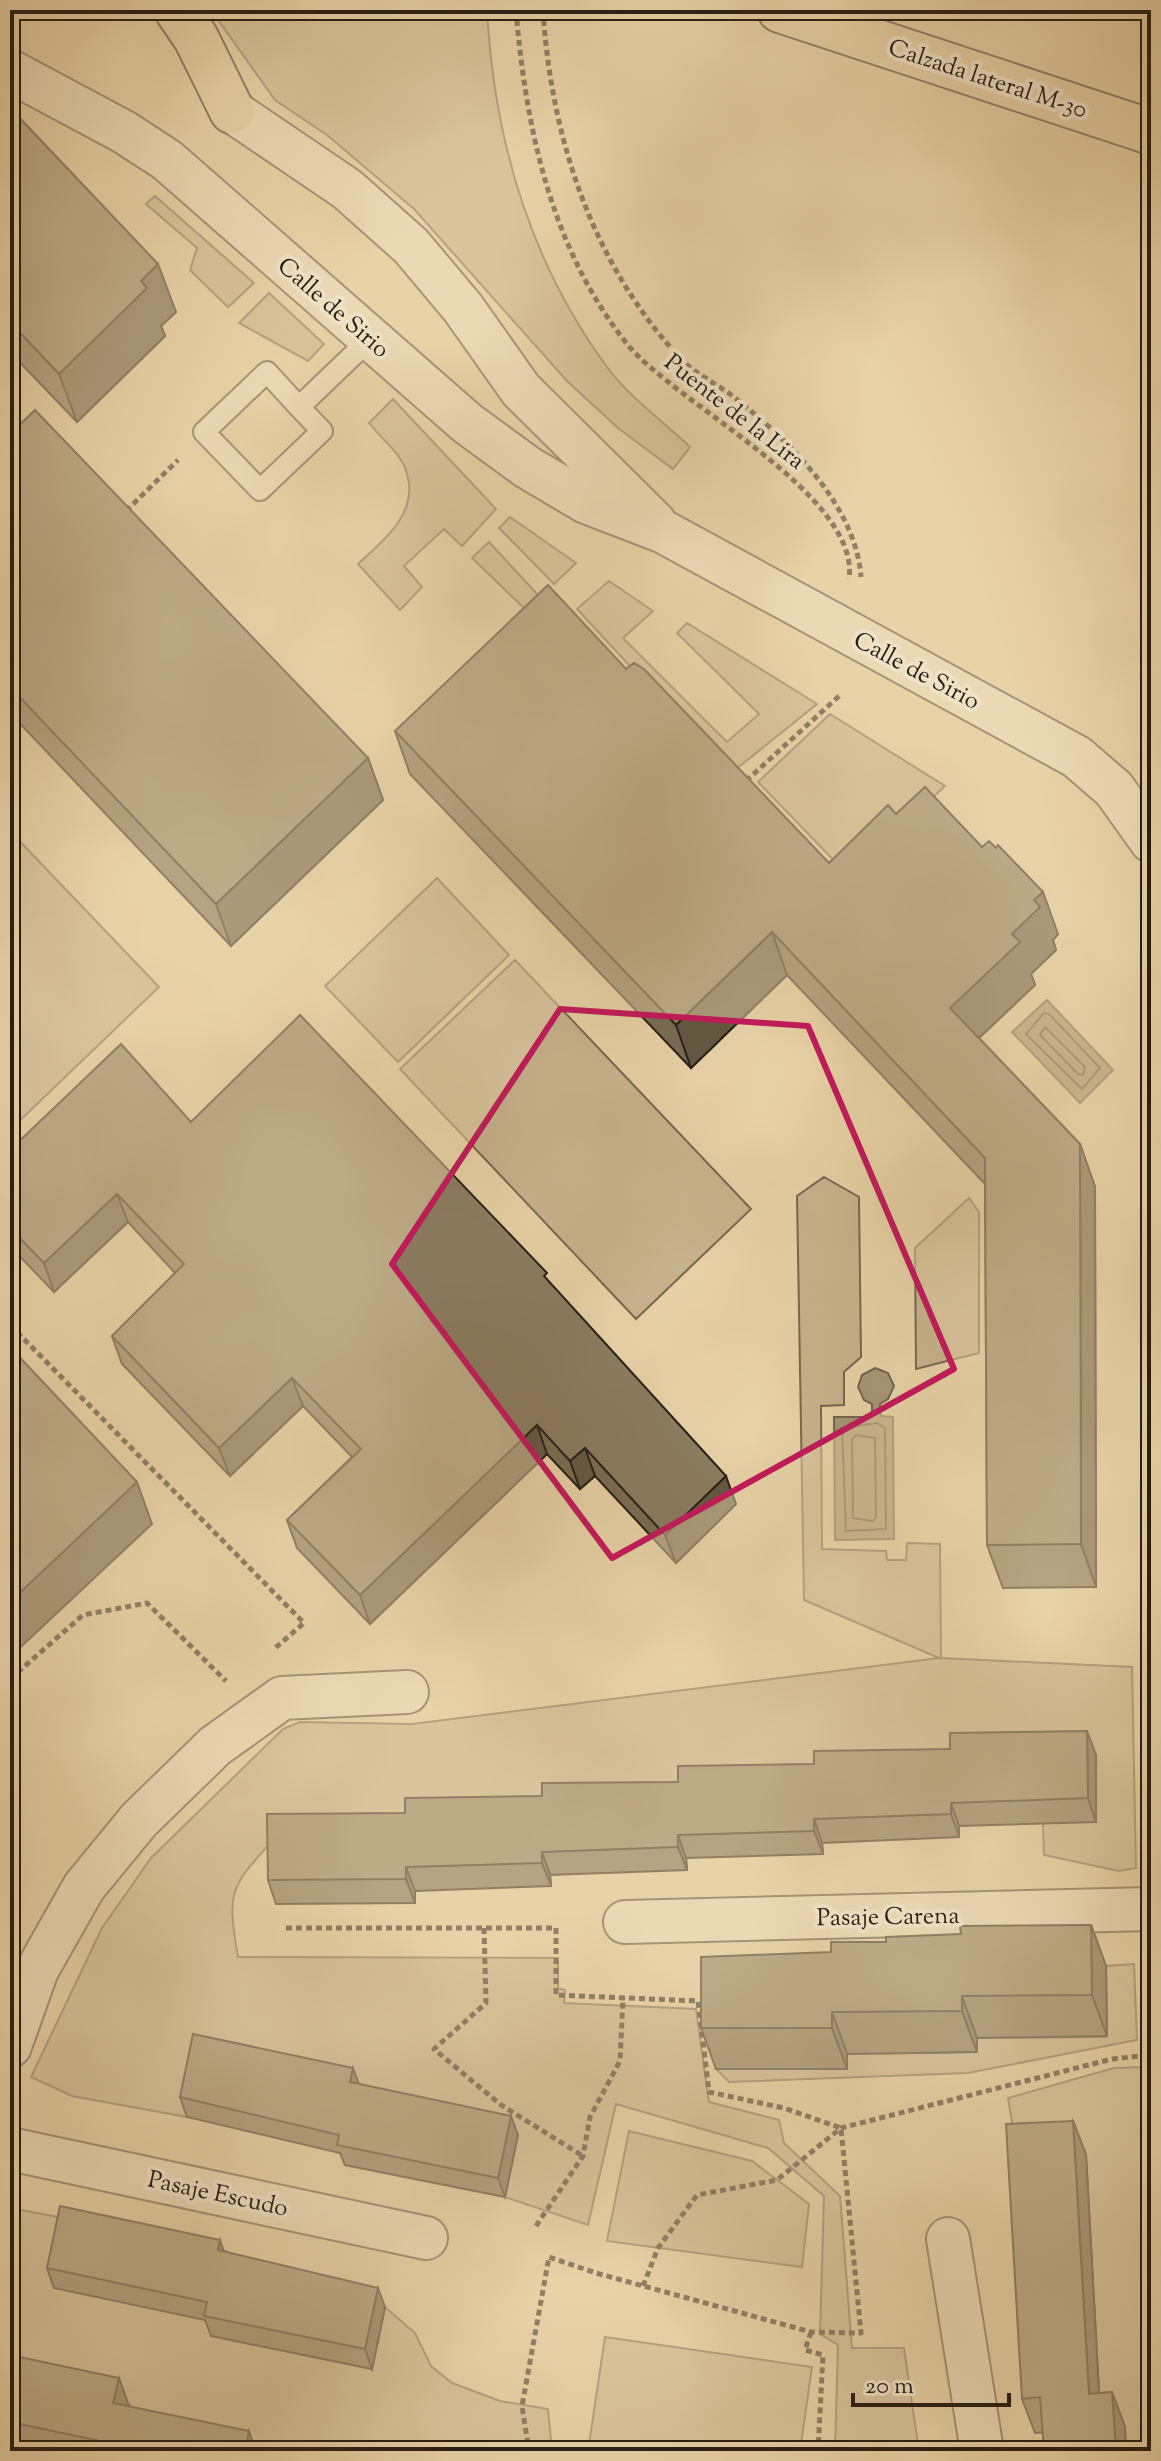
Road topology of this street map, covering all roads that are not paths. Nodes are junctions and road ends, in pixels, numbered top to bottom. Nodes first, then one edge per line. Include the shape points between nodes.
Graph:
1 (177, 10) edge
2 (780, 10) edge
3 (10, 71) edge
4 (232, 111) joint
5 (1151, 132) edge
6 (370, 339) junction
7 (299, 407) junction
8 (664, 532) junction
9 (1148, 832) edge
10 (407, 1692) dead end
11 (1151, 1909) edge
12 (625, 1922) dead end
13 (10, 2046) edge
14 (10, 2149) edge
15 (426, 2238) dead end
16 (948, 2239) dead end
17 (982, 2451) edge

1 - 4 highway
2 - 5 highway, Calzada lateral M-30
3 - 6 street, Calle de Sirio via 167,160
4 - 8 street, Calle de Sirio via 347,189 411,246 521,390
6 - 7 lane
6 - 8 street, Calle de Sirio via 527,467 586,502
7 - 7 lane via 322,431 260,490 204,432 267,372
8 - 9 street, Calle de Sirio via 1077,757 1114,789
10 - 13 street via 282,1698 215,1746 139,1820 84,1887 37,1970
11 - 12 street, Pasaje Carena
14 - 15 street, Pasaje Escudo
16 - 17 street

